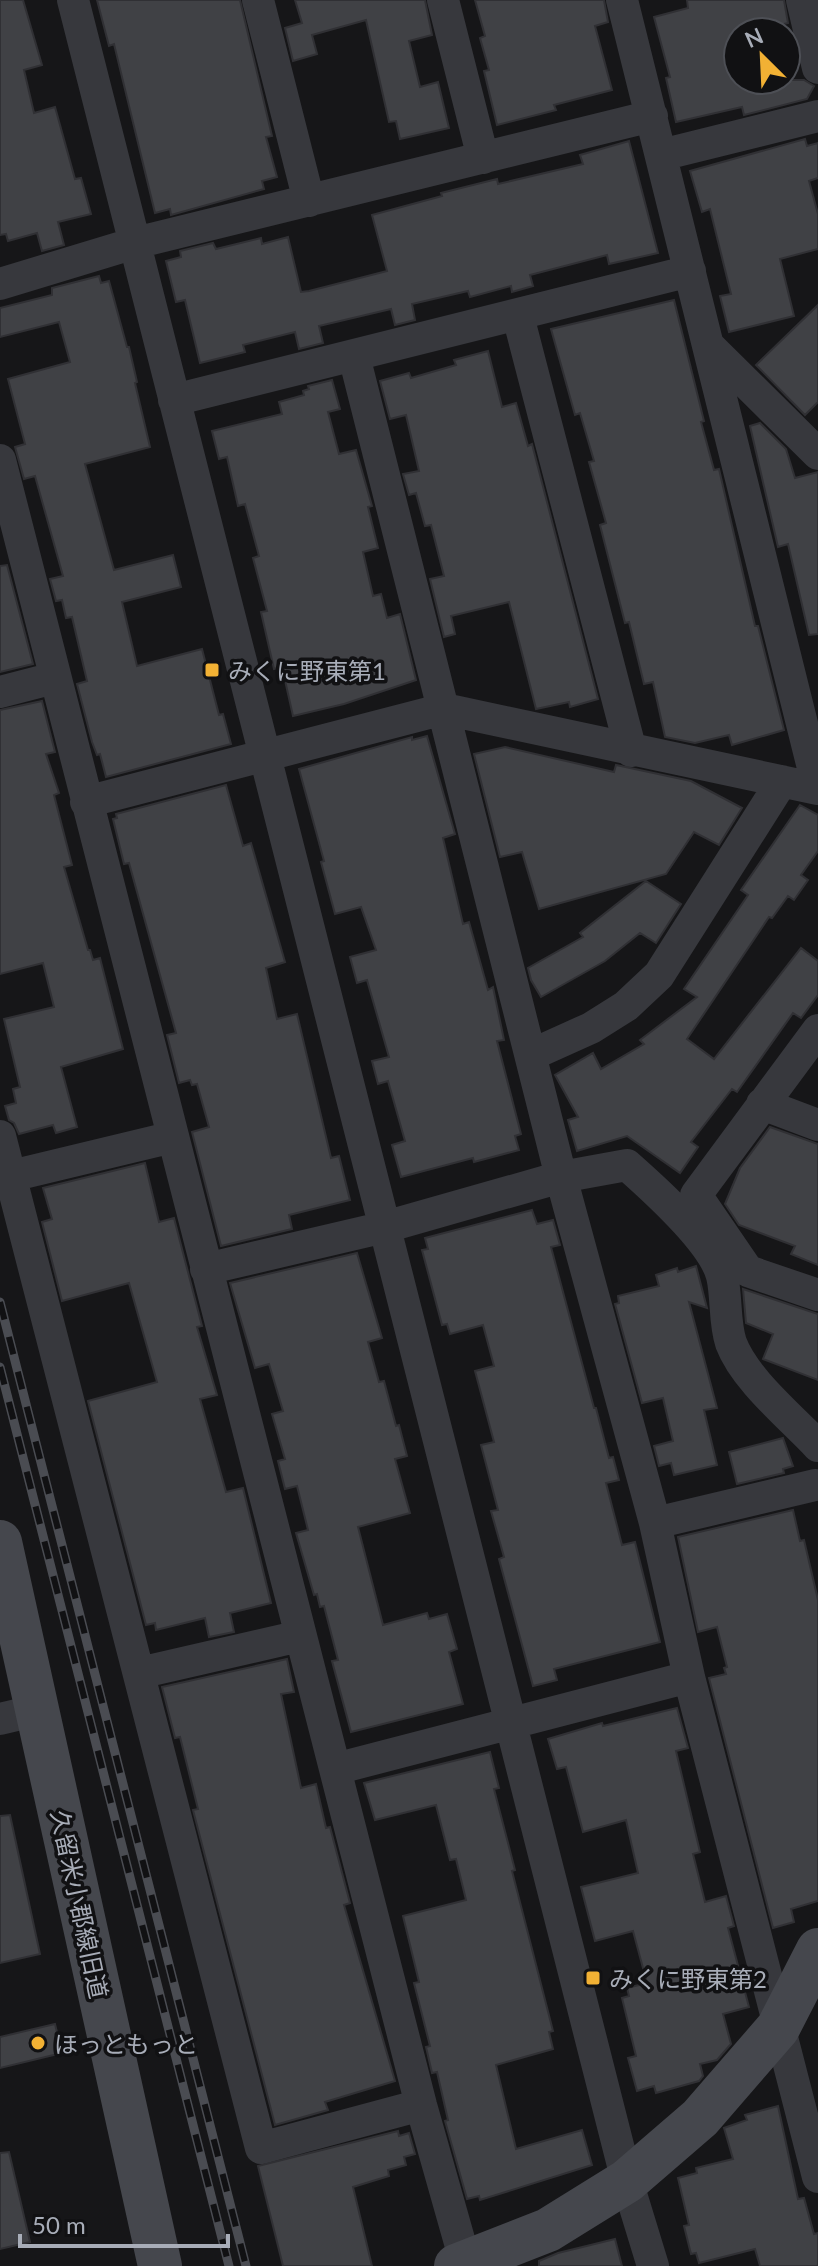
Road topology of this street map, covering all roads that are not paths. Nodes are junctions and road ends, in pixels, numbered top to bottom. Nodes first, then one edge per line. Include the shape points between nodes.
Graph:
1 (73, 0) edge
2 (258, 0) edge
3 (443, 0) edge
4 (622, 0) edge
5 (802, 0) edge
6 (818, 68) edge
7 (652, 116) junction
8 (818, 116) edge
9 (661, 155) junction
10 (483, 158) junction
11 (309, 201) junction
12 (135, 243) junction
13 (690, 271) junction
14 (0, 284) edge
15 (518, 316) junction
16 (710, 347) junction
17 (354, 356) junction
18 (174, 400) junction
19 (818, 454) edge
20 (0, 460) edge
21 (54, 678) junction
22 (0, 692) edge
23 (444, 709) junction
24 (631, 751) junction
25 (265, 755) junction
26 (782, 781) junction
27 (818, 789) edge
28 (86, 802) junction
29 (818, 1030) edge
30 (531, 1055) junction
31 (762, 1104) junction
32 (818, 1125) edge
33 (0, 1136) edge
34 (173, 1137) junction
35 (11, 1176) junction
36 (561, 1177) junction
37 (385, 1227) junction
38 (206, 1269) junction
39 (818, 1295) edge
40 (818, 1446) edge
41 (817, 1488) edge
42 (655, 1523) junction
43 (0, 1542) edge
44 (300, 1636) junction
45 (139, 1673) junction
46 (689, 1677) junction
47 (19, 1714) edge
48 (512, 1725) junction
49 (335, 1769) junction
50 (818, 1950) edge
51 (778, 2028) junction
52 (421, 2105) junction
53 (818, 2177) edge
54 (627, 2181) junction
55 (461, 2265) edge
56 (160, 2266) edge
57 (653, 2266) edge

1 - 12 street
2 - 11 street
3 - 10 street
4 - 7 street
5 - 6 street
7 - 9 street
7 - 10 street
8 - 9 street
9 - 13 street
10 - 11 street
11 - 12 street
12 - 14 street
12 - 18 street
13 - 15 street
13 - 16 street
15 - 17 street
15 - 24 street
16 - 19 street
16 - 27 street
17 - 18 street
17 - 23 street
18 - 25 street
20 - 21 street
21 - 22 street
21 - 28 street
23 - 24 street
23 - 25 street
23 - 30 street
24 - 26 street
25 - 28 street
25 - 37 street
26 - 27 street
26 - 30 street via 659,975 626,1006 591,1028
28 - 34 street
29 - 31 street
30 - 36 street
31 - 32 street
31 - 39 street via 696,1195 748,1271
33 - 35 street
34 - 35 street
34 - 38 street
35 - 45 street
36 - 37 street
36 - 40 street via 627,1165 671,1203 721,1273 731,1343 747,1370
36 - 42 street
37 - 38 street
37 - 48 street
38 - 44 street
41 - 42 street
42 - 46 street
43 - 47 street, 久留米小郡線旧道
44 - 45 street
44 - 49 street
45 - 52 street via 261,2148
46 - 48 street
46 - 51 street
47 - 56 street, 久留米小郡線旧道
48 - 49 street
48 - 54 street
49 - 52 street
50 - 51 street
51 - 53 street
51 - 54 street via 700,2118
52 - 55 street
54 - 55 street via 548,2230
54 - 57 street

